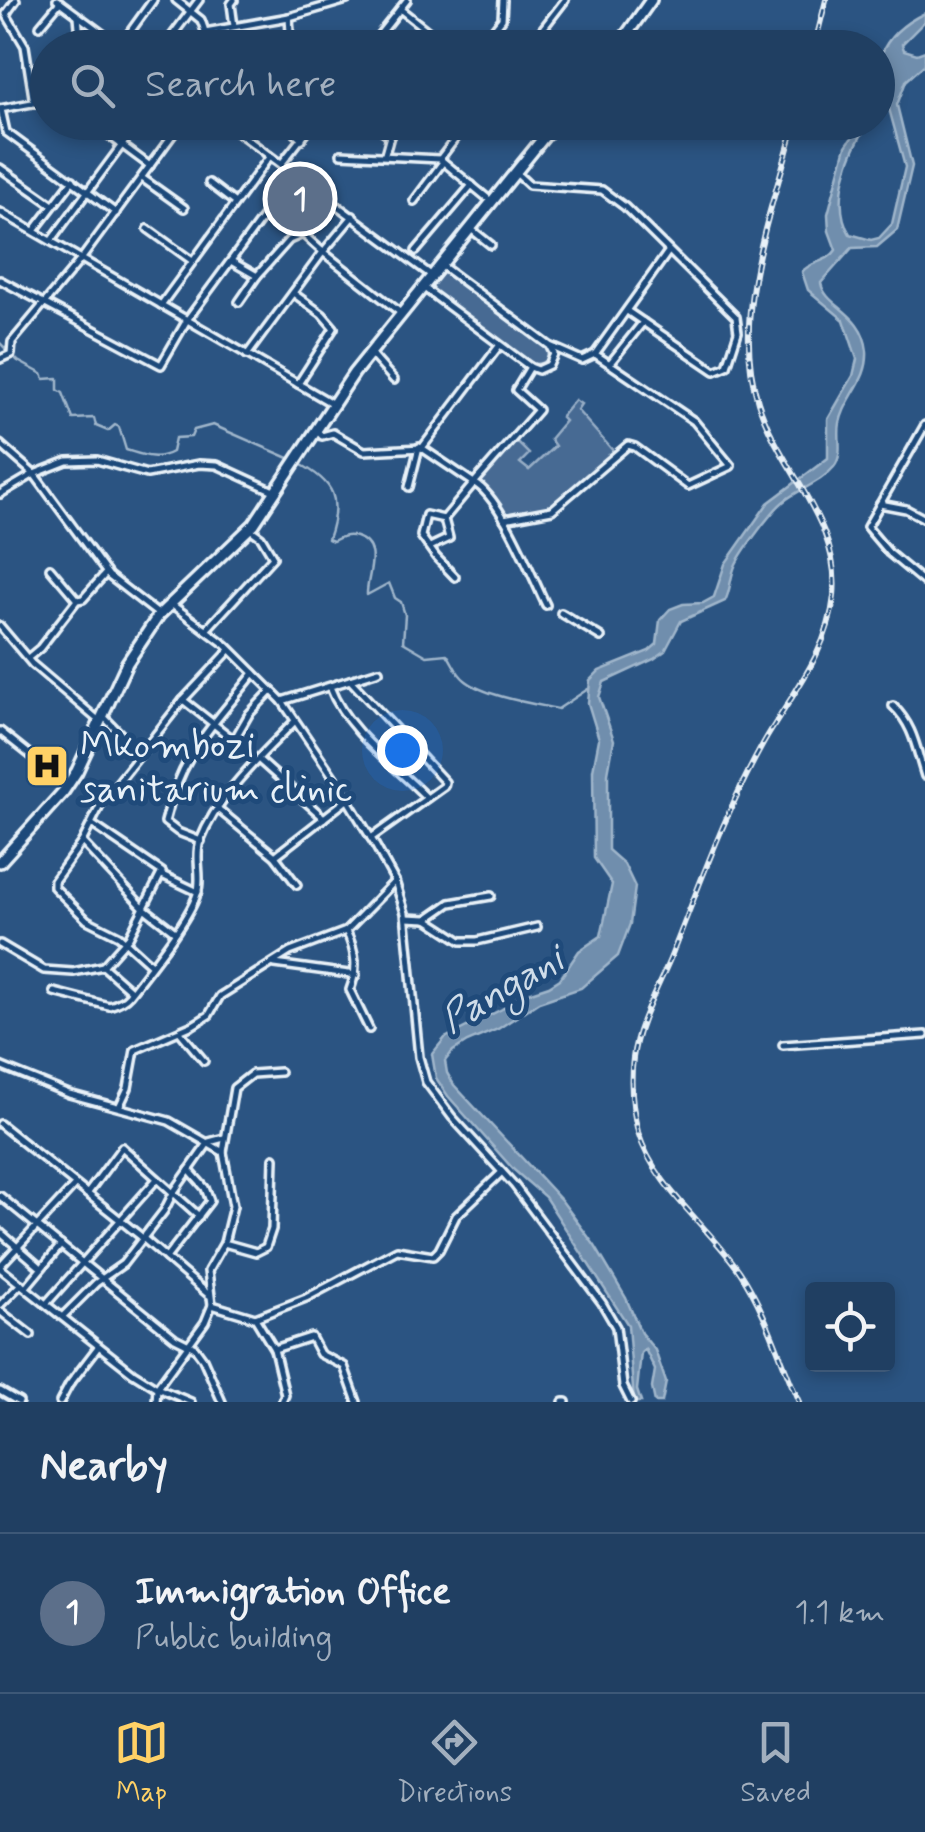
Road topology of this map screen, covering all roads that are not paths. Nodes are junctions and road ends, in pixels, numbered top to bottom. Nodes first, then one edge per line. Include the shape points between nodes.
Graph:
1 (16, 0) edge
2 (153, 0) edge
3 (176, 0) edge
4 (198, 0) edge
5 (234, 0) edge
6 (347, 0) edge
7 (407, 0) edge
8 (503, 0) edge
9 (565, 0) edge
10 (652, 0) edge
11 (58, 1) edge
12 (400, 9) junction
13 (191, 10) junction
14 (78, 16) junction
15 (288, 17) junction
16 (40, 26) dead end
17 (234, 27) junction
18 (79, 30) edge
19 (97, 30) edge
20 (133, 30) edge
21 (176, 30) edge
22 (204, 30) edge
23 (217, 30) edge
24 (289, 30) edge
25 (382, 30) edge
26 (423, 30) edge
27 (493, 30) edge
28 (542, 30) edge
29 (630, 30) edge
30 (30, 77) edge
31 (30, 103) edge
32 (0, 109) edge
33 (114, 140) edge
34 (126, 140) edge
35 (169, 140) edge
36 (248, 140) edge
37 (301, 140) edge
38 (389, 140) edge
39 (456, 140) edge
40 (541, 140) edge
41 (122, 146) junction
42 (341, 154) dead end
43 (385, 154) junction
44 (270, 156) junction
45 (442, 160) junction
46 (282, 164) junction
47 (150, 166) junction
48 (0, 168) edge
49 (515, 172) junction
50 (294, 175) junction
51 (142, 178) junction
52 (73, 180) junction
53 (210, 182) dead end
54 (472, 185) junction
55 (88, 190) junction
56 (414, 201) dead end
57 (332, 202) junction
58 (492, 202) junction
59 (235, 203) junction
60 (52, 205) junction
61 (184, 208) dead end
62 (0, 212) edge
63 (116, 213) junction
64 (353, 216) junction
65 (290, 218) dead end
66 (148, 229) dead end
67 (471, 229) junction
68 (34, 231) junction
69 (305, 232) junction
70 (51, 241) junction
71 (490, 245) dead end
72 (416, 251) dead end
73 (323, 252) junction
74 (668, 252) junction
75 (82, 258) junction
76 (192, 260) junction
77 (231, 261) junction
78 (441, 265) junction
79 (256, 276) junction
80 (433, 276) junction
81 (0, 280) edge
82 (424, 288) junction
83 (293, 293) junction
84 (239, 302) dead end
85 (44, 305) junction
86 (161, 305) junction
87 (627, 311) junction
88 (402, 314) junction
89 (187, 320) junction
90 (643, 322) junction
91 (500, 345) junction
92 (550, 346) junction
93 (370, 353) junction
94 (594, 354) junction
95 (247, 355) junction
96 (0, 359) edge
97 (610, 363) junction
98 (530, 367) junction
99 (394, 380) dead end
100 (298, 384) junction
101 (334, 404) junction
102 (925, 425) edge
103 (316, 430) junction
104 (0, 444) edge
105 (420, 447) junction
106 (34, 474) junction
107 (474, 483) junction
108 (409, 487) dead end
109 (276, 492) junction
110 (0, 494) edge
111 (880, 504) junction
112 (444, 518) junction
113 (504, 519) junction
114 (925, 519) edge
115 (250, 529) junction
116 (429, 547) junction
117 (50, 568) dead end
118 (106, 573) junction
119 (455, 577) dead end
120 (925, 583) edge
121 (77, 600) junction
122 (169, 602) junction
123 (546, 605) dead end
124 (561, 613) dead end
125 (158, 615) junction
126 (0, 626) edge
127 (206, 630) junction
128 (601, 637) dead end
129 (230, 650) junction
130 (27, 658) junction
131 (379, 670) dead end
132 (254, 674) junction
133 (350, 680) junction
134 (330, 687) junction
135 (271, 691) junction
136 (183, 700) junction
137 (282, 702) junction
138 (893, 706) dead end
139 (102, 719) junction
140 (295, 720) junction
141 (212, 725) junction
142 (0, 731) edge
143 (139, 753) junction
144 (258, 760) junction
145 (925, 776) edge
146 (68, 784) junction
147 (427, 798) junction
148 (348, 800) junction
149 (218, 809) junction
150 (324, 818) junction
151 (92, 824) junction
152 (371, 838) junction
153 (200, 841) junction
154 (82, 842) junction
155 (274, 856) junction
156 (0, 862) edge
157 (162, 875) junction
158 (395, 882) junction
159 (297, 885) dead end
160 (198, 892) junction
161 (491, 896) dead end
162 (144, 908) junction
163 (406, 918) junction
164 (427, 919) junction
165 (537, 927) dead end
166 (346, 931) junction
167 (175, 932) junction
168 (126, 942) junction
169 (0, 944) edge
170 (150, 964) junction
171 (274, 964) junction
172 (103, 966) junction
173 (356, 975) junction
174 (130, 990) junction
175 (54, 992) dead end
176 (369, 1029) dead end
177 (180, 1032) junction
178 (925, 1035) edge
179 (783, 1046) dead end
180 (204, 1061) dead end
181 (0, 1066) edge
182 (280, 1072) dead end
183 (119, 1107) junction
184 (0, 1124) edge
185 (224, 1138) junction
186 (210, 1142) junction
187 (222, 1152) junction
188 (274, 1158) dead end
189 (190, 1170) junction
190 (502, 1172) junction
191 (157, 1179) junction
192 (75, 1185) junction
193 (174, 1193) junction
194 (87, 1194) junction
195 (0, 1196) edge
196 (199, 1216) junction
197 (120, 1220) junction
198 (36, 1224) junction
199 (0, 1232) edge
200 (144, 1239) junction
201 (224, 1242) junction
202 (62, 1245) junction
203 (17, 1246) junction
204 (166, 1258) junction
205 (82, 1262) junction
206 (0, 1267) edge
207 (40, 1267) junction
208 (102, 1278) junction
209 (23, 1286) junction
210 (208, 1295) junction
211 (46, 1304) junction
212 (212, 1305) junction
213 (0, 1308) edge
214 (63, 1316) junction
215 (255, 1318) junction
216 (31, 1335) dead end
217 (188, 1345) junction
218 (98, 1347) junction
219 (274, 1349) junction
220 (157, 1388) junction
221 (0, 1391) edge
222 (19, 1402) edge
223 (60, 1402) edge
224 (156, 1402) edge
225 (191, 1402) edge
226 (222, 1402) edge
227 (282, 1402) edge
228 (357, 1402) edge
229 (630, 1402) edge

1 - 30 street via 6,14 25,46
2 - 20 street
3 - 13 street
4 - 13 street
5 - 17 street
6 - 15 street
7 - 12 street
8 - 27 street
9 - 28 street
10 - 29 highway
11 - 14 street
11 - 16 street
12 - 25 street
12 - 26 street
13 - 21 street
13 - 22 street
14 - 18 street
14 - 19 street
15 - 17 street
15 - 24 street
17 - 23 street
31 - 32 street
32 - 52 street via 6,132
33 - 41 street
34 - 41 street
35 - 47 street
36 - 44 street
37 - 46 street
38 - 43 street
39 - 45 street
40 - 49 highway
41 - 47 street
41 - 55 street
42 - 43 street
43 - 45 street
44 - 46 street
44 - 59 street
45 - 54 street
45 - 56 street
46 - 50 street
47 - 51 street
48 - 60 street
49 - 58 highway
49 - 74 street via 529,184 602,190
50 - 57 street
50 - 77 street
51 - 61 street
51 - 63 street
52 - 55 street
52 - 60 street
53 - 59 street
54 - 58 street
54 - 72 street
55 - 63 street
55 - 70 street
57 - 64 street
57 - 69 street
58 - 67 highway
59 - 76 street
60 - 68 street
62 - 68 street
63 - 75 street
64 - 73 street
64 - 80 street
65 - 69 street
66 - 76 street
67 - 71 street
67 - 78 highway
68 - 70 street
69 - 73 street
69 - 79 street
70 - 75 street
73 - 83 street
73 - 88 street
74 - 87 street
74 - 90 street via 736,317 727,366 715,371
75 - 85 street
75 - 86 street
76 - 86 street
77 - 79 street
77 - 89 street
78 - 80 highway
78 - 92 street
79 - 84 street
80 - 82 highway
81 - 85 street
82 - 88 highway
82 - 91 street
83 - 95 street
83 - 100 street via 334,328
85 - 89 street via 161,365
85 - 96 street via 12,342 11,354
86 - 89 street
87 - 90 street
87 - 94 street
88 - 93 highway
89 - 95 street
90 - 97 street
91 - 98 street
91 - 105 street
92 - 94 street via 582,360
92 - 98 street via 548,365
93 - 99 street
93 - 101 highway
94 - 97 street
95 - 100 street
97 - 113 street via 694,421 731,466 688,486 628,445 552,510
98 - 107 street via 516,390 538,410
100 - 101 street
101 - 103 highway
102 - 111 street
103 - 105 street via 364,451
103 - 109 highway
104 - 106 street
105 - 107 street
105 - 108 street
106 - 109 street via 66,461 97,460 147,474 217,465
106 - 110 street
106 - 118 street
107 - 112 street
107 - 113 street
109 - 115 highway
111 - 114 street
111 - 120 street via 867,527
112 - 116 street via 448,540
112 - 116 street via 432,514 422,520
113 - 123 street
115 - 122 highway
115 - 127 street via 272,557
116 - 119 street
117 - 121 street
118 - 121 street
118 - 125 street
121 - 130 street
122 - 125 highway
122 - 127 street
124 - 128 street
125 - 139 highway
126 - 130 street
127 - 129 street
129 - 132 street
129 - 136 street
130 - 139 street
131 - 133 street
132 - 135 street
132 - 141 street
133 - 134 street
133 - 147 street via 441,775 446,784
134 - 137 street
134 - 147 street via 364,738
135 - 137 street
135 - 141 street via 234,740
136 - 141 street
136 - 143 street
137 - 140 street
138 - 145 street via 916,737
139 - 143 street
139 - 146 highway
140 - 144 street
140 - 148 street
141 - 153 street via 180,772 165,822
142 - 146 street
143 - 151 street
144 - 149 street
144 - 150 street
146 - 156 highway
147 - 152 street
148 - 150 street
148 - 152 street
149 - 153 street
149 - 155 street
150 - 155 street
151 - 154 street
151 - 157 street
152 - 158 street
153 - 160 street
154 - 162 street
154 - 168 street via 54,887 86,920
155 - 159 street
157 - 160 street
157 - 162 street
158 - 163 street
158 - 166 street
160 - 167 street
161 - 164 street via 450,902
162 - 167 street
162 - 168 street
163 - 164 street
163 - 190 street via 426,1082
164 - 165 street via 461,941
166 - 171 street
166 - 173 street
167 - 170 street
168 - 170 street
168 - 172 street
169 - 172 street via 44,970
170 - 174 street
171 - 173 street
171 - 177 street via 220,996 209,1014
172 - 174 street
173 - 176 street via 350,990
174 - 175 street via 109,1006
177 - 180 street
177 - 183 street via 135,1050
178 - 179 street
181 - 183 street
182 - 185 street via 238,1082
183 - 186 street
184 - 192 street
185 - 186 street
185 - 187 street
186 - 187 street
186 - 189 street
187 - 201 street via 233,1206
188 - 201 street via 266,1247 256,1252
189 - 193 street
189 - 196 street via 210,1197
190 - 215 street via 456,1216 436,1254 396,1250
190 - 229 street via 616,1328
191 - 193 street
191 - 194 street via 122,1147
191 - 197 street
192 - 194 street
192 - 198 street
193 - 196 street
193 - 200 street
194 - 197 street
195 - 198 street
196 - 204 street
197 - 200 street
197 - 205 street
198 - 202 street
198 - 203 street
199 - 203 street
200 - 204 street
200 - 208 street
201 - 210 street via 208,1271
202 - 205 street
202 - 207 street
203 - 206 street
203 - 207 street
204 - 210 street
205 - 208 street
205 - 211 street
206 - 209 street
207 - 209 street
208 - 214 street
208 - 217 street
209 - 211 street
209 - 213 street
210 - 212 street
211 - 214 street
212 - 215 street
212 - 217 street
213 - 216 street
214 - 218 street
215 - 219 street
217 - 220 street
217 - 226 street via 203,1359
218 - 220 street
218 - 223 street
219 - 227 street
219 - 228 street via 312,1338 320,1354 344,1366
220 - 224 street
220 - 225 street
221 - 222 street

